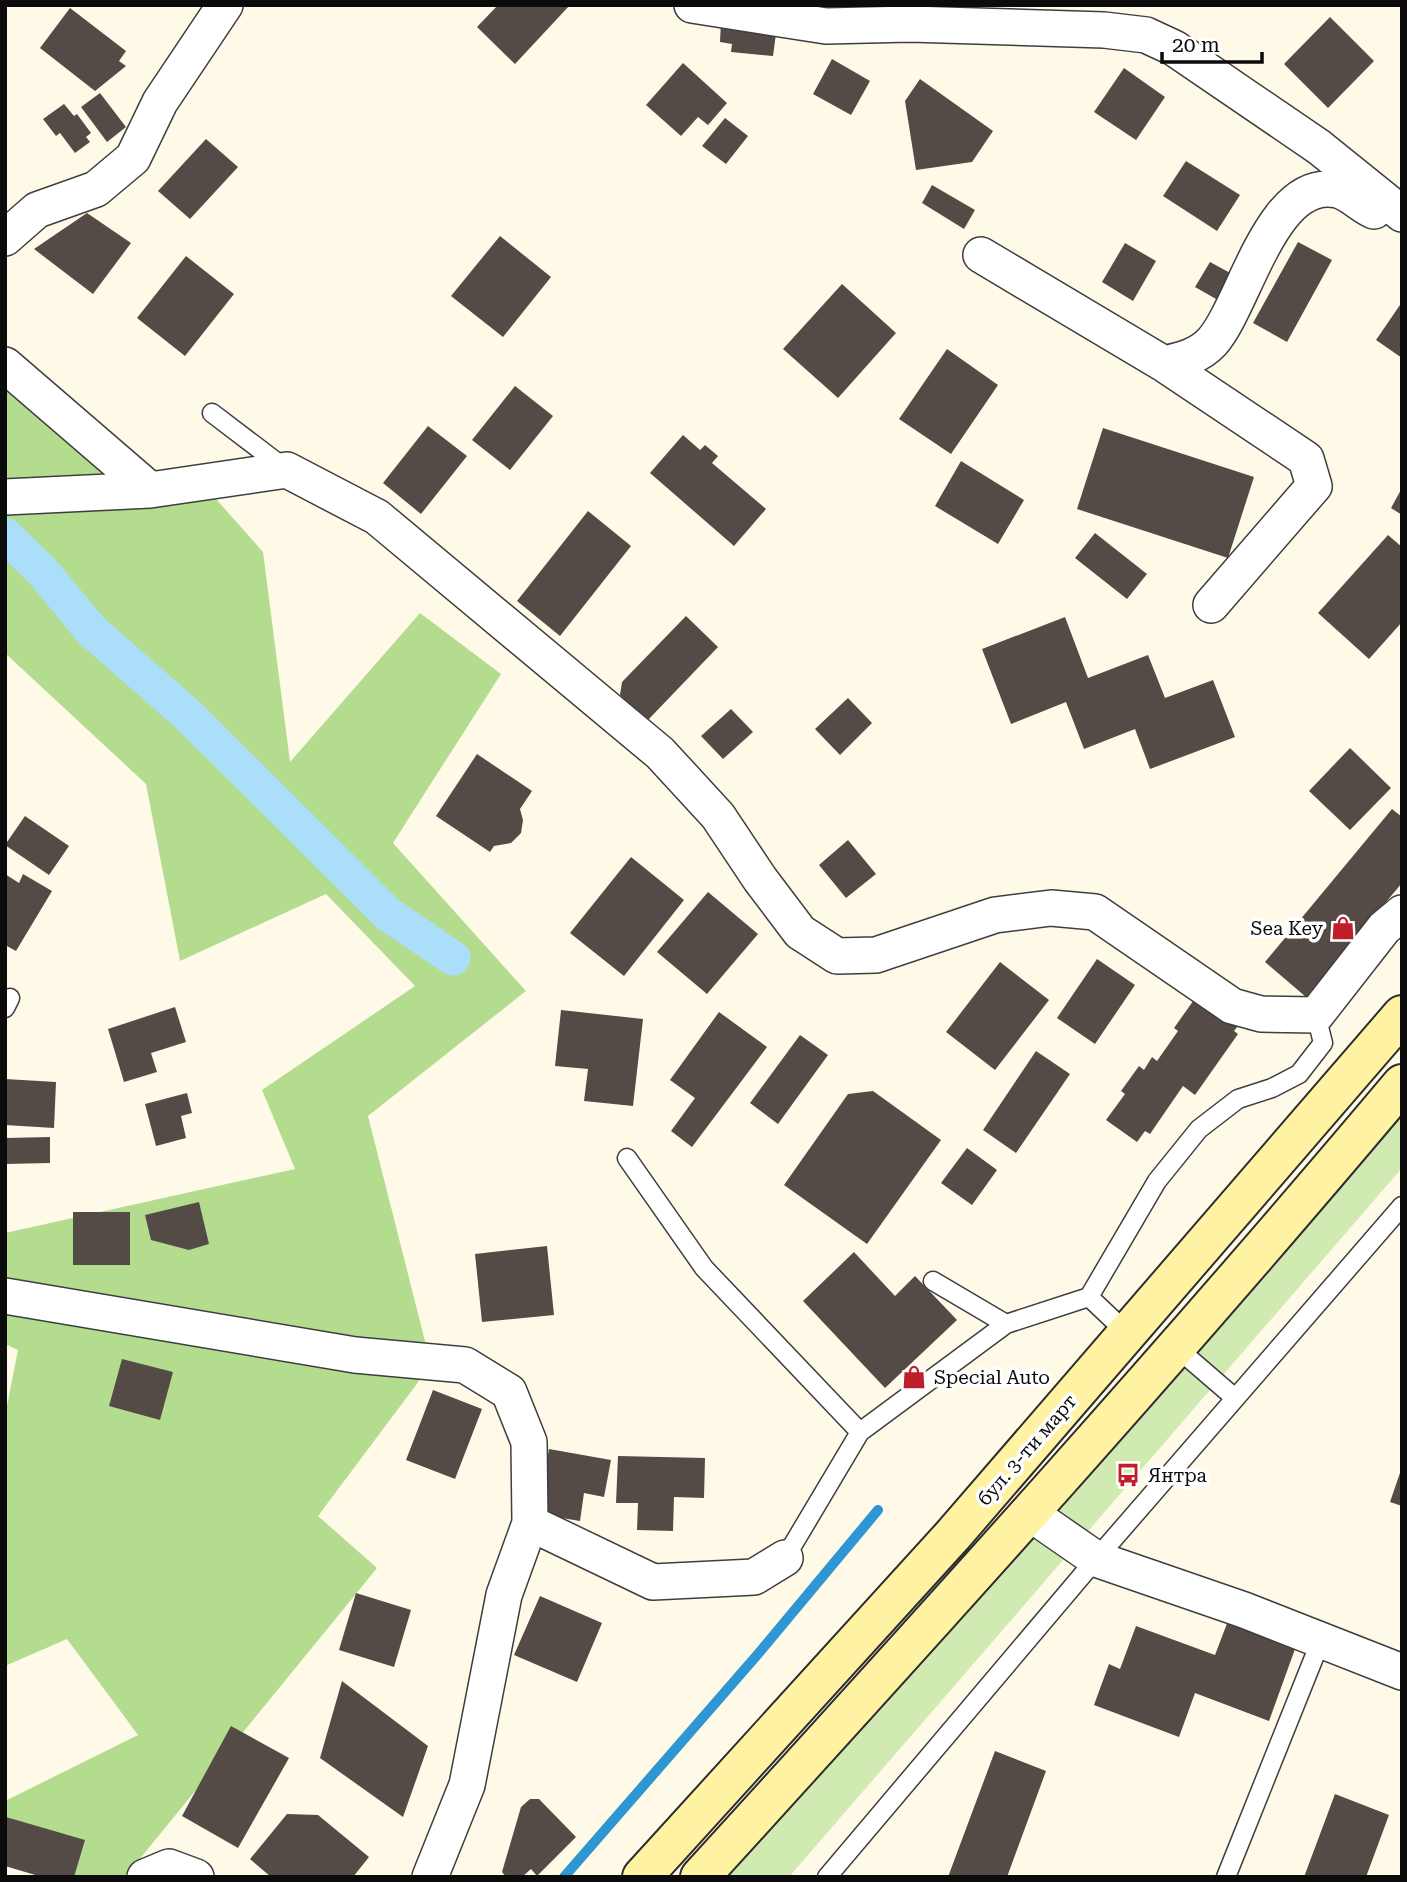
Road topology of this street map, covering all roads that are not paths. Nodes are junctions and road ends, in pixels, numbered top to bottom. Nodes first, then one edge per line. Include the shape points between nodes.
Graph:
1 (225, 5) edge
2 (691, 5) edge
3 (1402, 216) edge
4 (5, 238) edge
5 (981, 255) dead end
6 (1164, 364) junction
7 (5, 365) edge
8 (212, 413) dead end
9 (287, 470) junction
10 (150, 490) junction
11 (5, 497) edge
12 (1211, 606) dead end
13 (1402, 913) edge
14 (1316, 1015) junction
15 (1402, 1015) edge
16 (1402, 1084) edge
17 (626, 1158) dead end
18 (1402, 1206) edge
19 (933, 1280) dead end
20 (5, 1296) edge
21 (1089, 1297) junction
22 (1006, 1324) junction
23 (1126, 1332) junction
24 (1177, 1348) junction
25 (1235, 1398) junction
26 (860, 1432) junction
27 (1031, 1514) junction
28 (530, 1523) junction
29 (785, 1558) joint
30 (1096, 1559) junction
31 (1321, 1640) junction
32 (1402, 1672) edge
33 (145, 1877) edge
34 (196, 1877) edge
35 (430, 1877) edge
36 (642, 1877) edge
37 (701, 1877) edge
38 (827, 1877) edge
39 (1226, 1877) edge

1 - 4 street via 160,102 133,159 96,189 37,210
2 - 3 street via 826,26 924,24 1146,35 1174,48 1320,147
3 - 6 street via 1371,210 1339,190 1302,196 1282,214 1211,343 1191,358
5 - 6 street
6 - 12 street via 1306,459 1314,486
7 - 10 street
8 - 9 lane
9 - 10 street
9 - 14 street via 377,517 660,754 718,816 800,932 837,956 876,955 995,915 1052,908 1095,912 1231,1006 1261,1014
10 - 11 street
13 - 14 street via 1384,928
14 - 21 lane via 1323,1043 1299,1074 1238,1099 1199,1129 1157,1181
15 - 23 street, бул. 3-ти март
16 - 24 street
17 - 26 lane via 704,1268
18 - 25 lane
19 - 22 lane
20 - 28 street via 355,1355 465,1365 509,1392 529,1441
21 - 22 lane
21 - 23 lane
22 - 26 lane
23 - 36 street, бул. 3-ти март via 953,1535
24 - 25 lane
24 - 27 street
25 - 30 lane
26 - 29 lane
27 - 30 street
27 - 37 street
28 - 29 street via 653,1583 754,1577
28 - 35 street via 504,1595 467,1785
30 - 31 street
30 - 38 lane
31 - 32 street
31 - 39 lane
33 - 34 street via 169,1867

